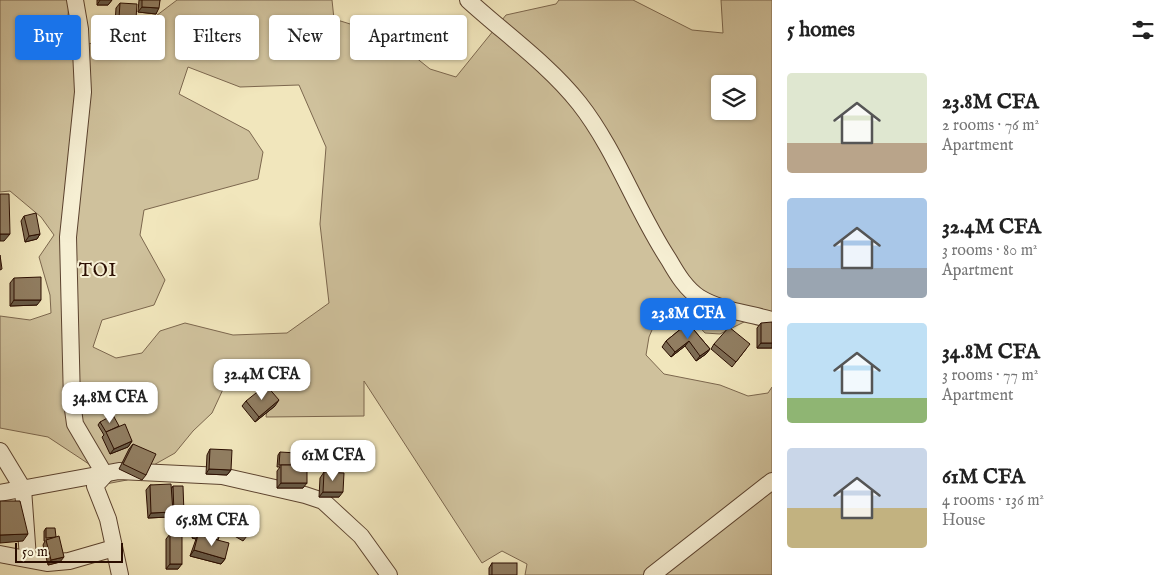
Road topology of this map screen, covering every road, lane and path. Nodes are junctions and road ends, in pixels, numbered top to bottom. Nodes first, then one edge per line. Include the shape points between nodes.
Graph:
1 (75, 0) edge
2 (468, 0) edge
3 (772, 320) edge
4 (0, 451) edge
5 (105, 475) junction
6 (772, 480) edge
7 (23, 488) junction
8 (0, 493) edge
9 (114, 548) junction
10 (0, 554) edge
11 (28, 558) junction
12 (120, 575) edge
13 (389, 575) edge
14 (652, 575) edge

1 - 5 street via 80,29 82,92 68,237 72,402 75,424
2 - 3 street via 551,73 578,102 683,282 698,297 719,307
4 - 7 street
5 - 7 street
5 - 9 street via 95,486
5 - 13 street via 119,471 222,476 305,494 336,510 362,536
6 - 14 street
7 - 8 street
7 - 11 street
9 - 11 street via 69,561 33,562
9 - 12 street
10 - 11 street

